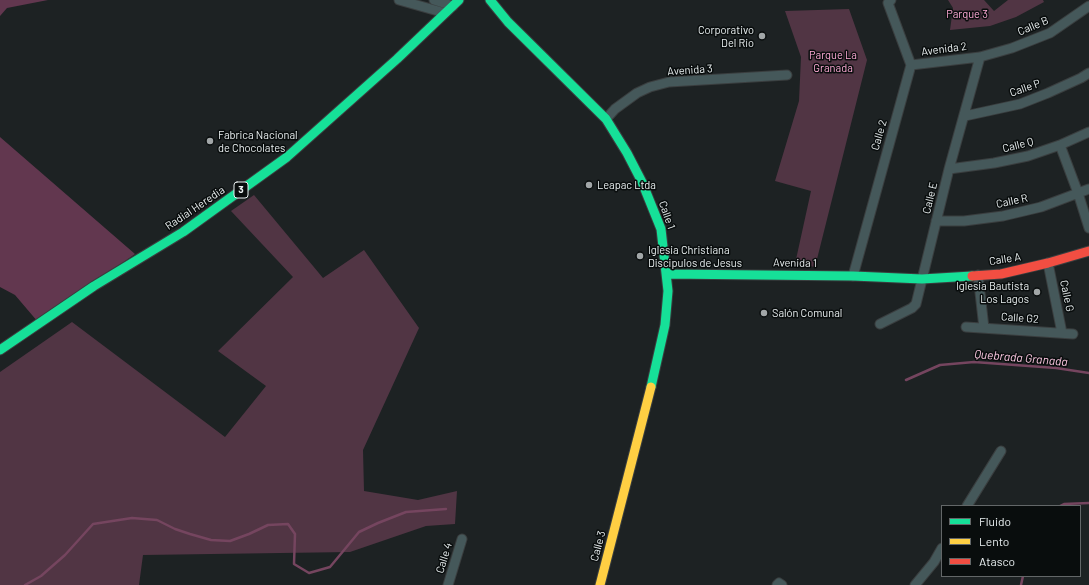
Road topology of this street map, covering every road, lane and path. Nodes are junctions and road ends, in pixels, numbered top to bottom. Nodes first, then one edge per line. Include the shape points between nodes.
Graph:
1 (399, 0) edge
2 (434, 0) edge
3 (490, 0) edge
4 (890, 2) edge
5 (456, 3) edge
6 (1087, 6) edge
7 (445, 13) junction
8 (980, 57) junction
9 (911, 65) junction
10 (1089, 73) edge
11 (787, 75) dead end
12 (964, 116) junction
13 (606, 119) junction
14 (1089, 132) edge
15 (1060, 145) junction
16 (949, 169) junction
17 (1089, 189) edge
18 (1078, 193) junction
19 (936, 221) junction
20 (1089, 228) edge
21 (1089, 251) edge
22 (1048, 263) junction
23 (667, 274) junction
24 (978, 275) junction
25 (853, 276) junction
26 (922, 279) junction
27 (880, 324) dead end
28 (966, 327) dead end
29 (984, 328) junction
30 (1062, 333) junction
31 (1072, 334) dead end
32 (0, 350) edge
33 (1001, 451) dead end
34 (968, 505) edge
35 (619, 514) joint
36 (462, 539) dead end
37 (941, 550) edge
38 (448, 585) edge
39 (600, 585) edge
40 (915, 585) edge

1 - 7 street
2 - 5 street
3 - 13 street, Calle 1 via 508,22
4 - 9 street
5 - 7 street, Radial Heredia / 3
6 - 8 street, Calle B via 1050,33
7 - 32 street, Radial Heredia / 3 via 287,157 183,232 94,286
8 - 9 street, Avenida 2
8 - 12 street, Calle E
9 - 25 street, Calle 2
10 - 12 street, Calle P via 1048,94 1020,104
11 - 13 street, Avenida 3 via 669,82 637,93
12 - 16 street, Calle E
13 - 23 street, Calle 1 via 645,187 661,228
14 - 15 street, Calle Q
15 - 16 street, Calle Q via 1028,156
15 - 18 street
16 - 19 street, Calle E
17 - 18 street, Calle R
18 - 19 street, Calle R via 1041,207 1003,216 964,221
18 - 20 street
19 - 26 street, Calle E
21 - 22 street, Calle A
22 - 24 street, Calle A via 1001,274
22 - 30 street, Calle G
23 - 25 street, Avenida 1
23 - 35 street, Calle 1 via 664,331
24 - 26 street, Calle A
24 - 29 street
25 - 26 street, Avenida 1
26 - 27 street, Calle E via 916,304
28 - 29 street, Calle G2
29 - 30 street, Calle G2
30 - 31 street, Calle G2
33 - 34 street
35 - 39 street, Calle 3
36 - 38 street, Calle 4
37 - 40 street

